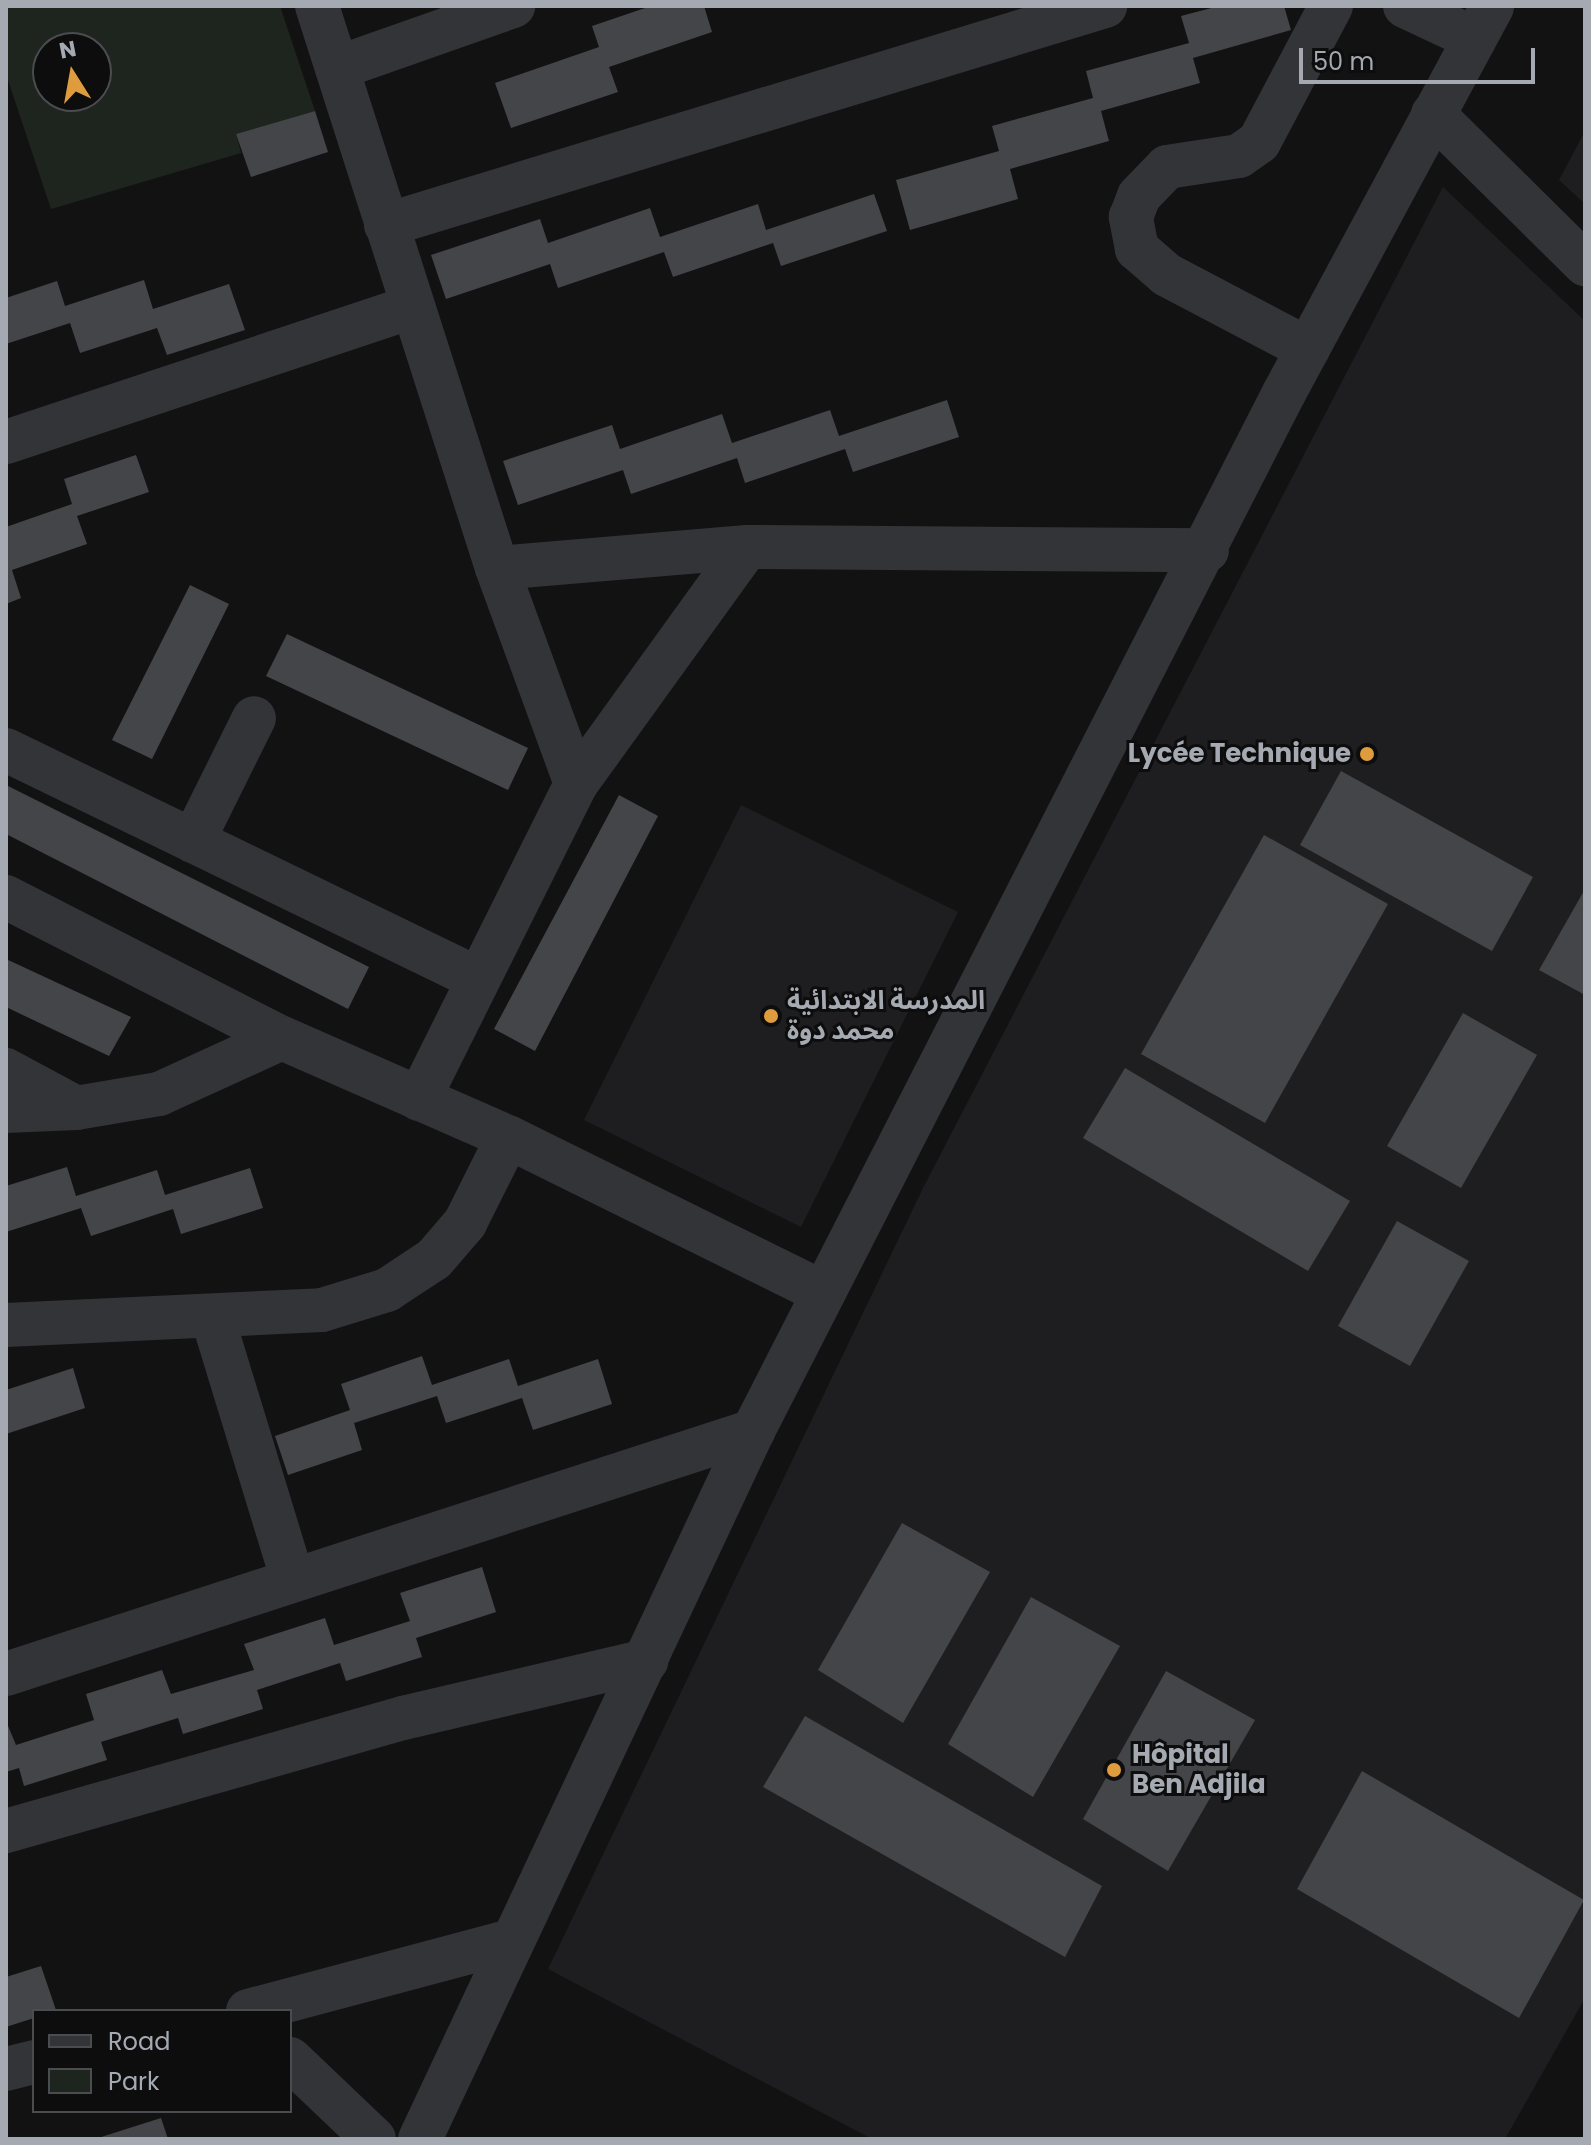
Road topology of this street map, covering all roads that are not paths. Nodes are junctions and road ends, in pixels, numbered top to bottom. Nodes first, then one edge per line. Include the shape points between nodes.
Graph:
1 (317, 6) edge
2 (513, 6) edge
3 (1105, 6) edge
4 (1331, 6) edge
5 (1405, 6) edge
6 (1484, 22) edge
7 (337, 68) junction
8 (1433, 114) junction
9 (386, 225) junction
10 (1585, 264) edge
11 (411, 307) junction
12 (1308, 349) junction
13 (6, 442) edge
14 (747, 547) junction
15 (1207, 550) junction
16 (497, 568) junction
17 (254, 718) dead end
18 (6, 750) edge
19 (576, 784) junction
20 (193, 841) junction
21 (6, 897) edge
22 (478, 979) junction
23 (282, 1038) junction
24 (6, 1070) edge
25 (419, 1099) junction
26 (76, 1108) junction
27 (6, 1111) edge
28 (508, 1137) junction
29 (823, 1293) junction
30 (213, 1319) junction
31 (6, 1325) edge
32 (753, 1431) junction
33 (293, 1580) junction
34 (646, 1661) junction
35 (6, 1674) edge
36 (6, 1831) edge
37 (511, 1941) junction
38 (256, 2009) edge
39 (292, 2061) edge
40 (32, 2062) edge
41 (6, 2069) edge
42 (374, 2139) edge
43 (420, 2139) edge

1 - 7 street
2 - 7 street
3 - 9 street
4 - 12 street via 1259,142 1239,156 1167,167 1139,196 1130,226 1137,249 1167,275
5 - 6 street
6 - 8 street
7 - 9 street
8 - 10 street
8 - 12 street
9 - 11 street
11 - 13 street
11 - 16 street
12 - 15 street
14 - 15 street
14 - 16 street
14 - 19 street
15 - 29 street
16 - 19 street
17 - 20 street
18 - 20 street
19 - 22 street
20 - 22 street
21 - 23 street
22 - 25 street
23 - 25 street
23 - 26 street via 159,1094
24 - 26 street
25 - 28 street
26 - 27 street
28 - 29 street
28 - 30 street via 465,1223 434,1259 387,1290 322,1310
29 - 32 street
30 - 31 street
30 - 33 street
32 - 33 street
32 - 34 street
33 - 35 street
34 - 36 street via 403,1718
34 - 37 street
37 - 38 street
37 - 43 street
39 - 42 street
40 - 41 street

